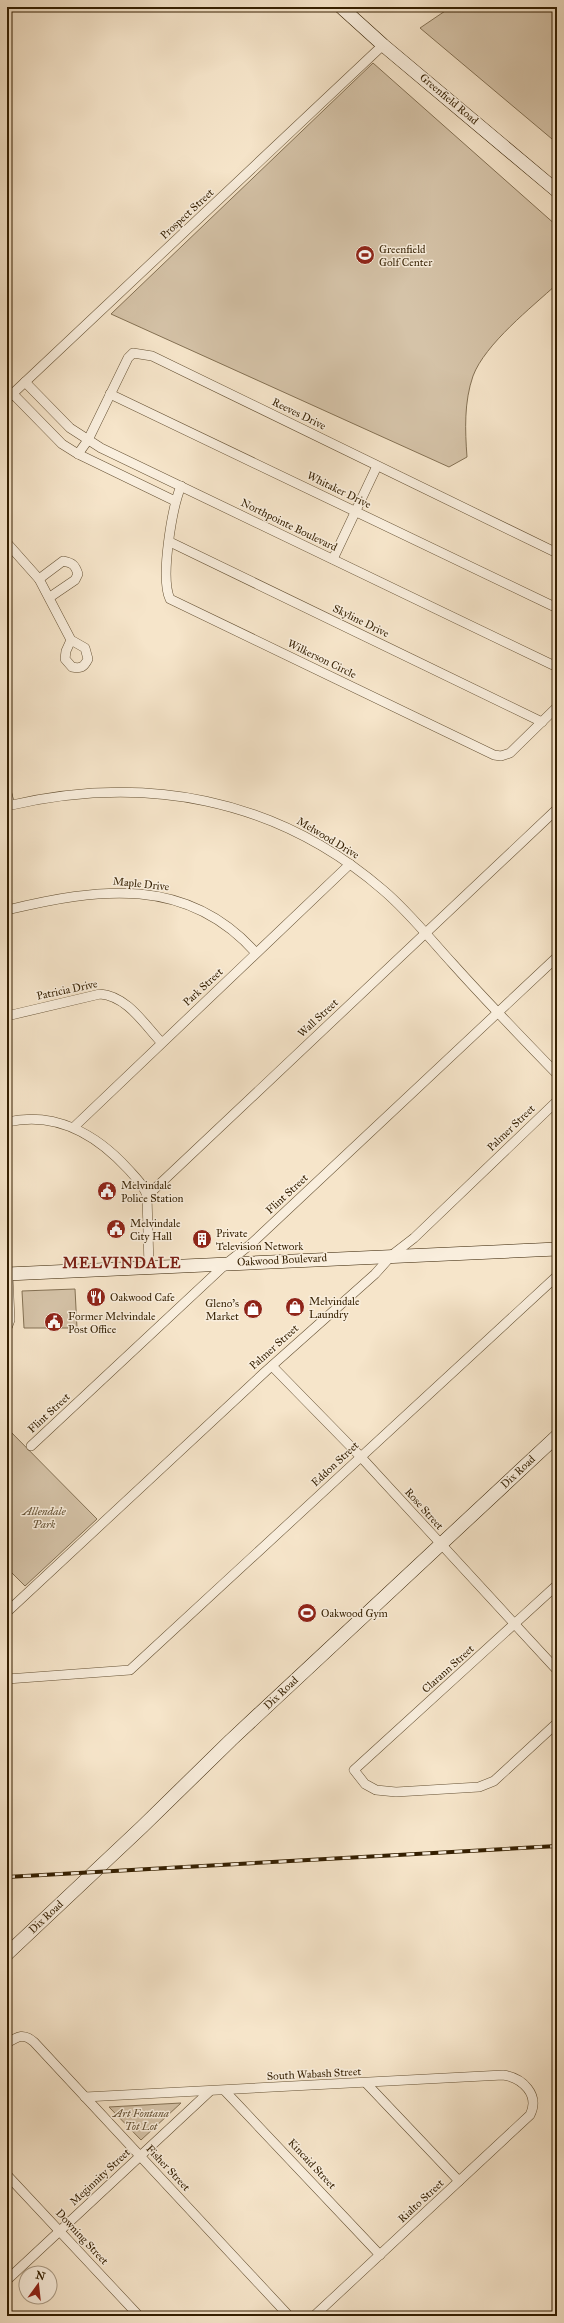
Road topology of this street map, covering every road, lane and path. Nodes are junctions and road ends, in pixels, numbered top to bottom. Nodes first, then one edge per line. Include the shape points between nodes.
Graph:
1 (341, 7) edge
2 (384, 45) junction
3 (557, 191) edge
4 (25, 382) junction
5 (110, 394) junction
6 (10, 396) edge
7 (88, 440) junction
8 (78, 454) junction
9 (377, 466) junction
10 (181, 486) junction
11 (175, 501) junction
12 (356, 512) junction
13 (170, 542) junction
14 (7, 543) edge
15 (557, 553) edge
16 (333, 559) junction
17 (39, 579) junction
18 (50, 597) junction
19 (557, 608) edge
20 (71, 640) dead end
21 (557, 667) edge
22 (557, 707) edge
23 (542, 722) junction
24 (7, 793) edge
25 (9, 806) edge
26 (557, 809) edge
27 (350, 864) junction
28 (7, 910) edge
29 (426, 933) junction
30 (256, 953) junction
31 (557, 957) edge
32 (497, 1012) junction
33 (7, 1016) edge
34 (161, 1042) junction
35 (557, 1074) edge
36 (557, 1100) edge
37 (7, 1122) edge
38 (74, 1127) junction
39 (147, 1196) junction
40 (557, 1249) edge
41 (392, 1255) junction
42 (227, 1263) junction
43 (149, 1266) junction
44 (8, 1274) edge
45 (557, 1276) edge
46 (7, 1328) edge
47 (272, 1366) junction
48 (557, 1436) edge
49 (31, 1446) dead end
50 (360, 1456) junction
51 (440, 1545) junction
52 (557, 1585) edge
53 (7, 1612) edge
54 (515, 1625) junction
55 (557, 1670) edge
56 (7, 1679) edge
57 (557, 1723) edge
58 (7, 1954) edge
59 (7, 2042) edge
60 (366, 2083) junction
61 (225, 2091) junction
62 (209, 2092) junction
63 (85, 2097) junction
64 (533, 2098) joint
65 (140, 2155) junction
66 (7, 2175) edge
67 (459, 2181) junction
68 (59, 2231) junction
69 (380, 2255) junction
70 (7, 2280) edge
71 (140, 2316) edge
72 (289, 2316) edge
73 (314, 2316) edge

1 - 2 main road, Greenfield Road
2 - 3 main road, Greenfield Road
2 - 4 street, Prospect Street
4 - 6 street, Prospect Street
4 - 7 street, Northpointe Boulevard via 70,428
5 - 7 street, Reeves Drive
5 - 9 street, Reeves Drive via 133,353 152,356
5 - 12 street, Whitaker Drive
6 - 8 street via 62,444
7 - 8 street, Reeves Drive
7 - 10 street, Northpointe Boulevard
8 - 11 street
9 - 12 street
9 - 15 street, Reeves Drive
10 - 11 street, Wilkerson Circle
10 - 16 street, Northpointe Boulevard
11 - 13 street, Wilkerson Circle
12 - 16 street
12 - 19 street, Whitaker Drive
13 - 23 street, Skyline Drive
13 - 23 street, Wilkerson Circle via 166,591 170,598 198,612 494,755 510,753
14 - 17 street
16 - 21 street, Northpointe Boulevard
17 - 18 street
17 - 18 street via 64,561 72,563 76,568 78,574 74,580
18 - 20 street
22 - 23 street, Wilkerson Circle
24 - 25 street
25 - 27 street, Melwood Drive via 52,796 98,792 146,792 191,798 235,808 276,823 314,841
26 - 29 street, Wall Street
27 - 29 street, Melwood Drive via 383,890
27 - 30 street, Park Street
28 - 30 street, Maple Drive via 89,894 154,896 187,904 205,912 234,931
29 - 32 street, Melwood Drive
29 - 39 street, Wall Street
30 - 34 street, Park Street
31 - 32 street, Flint Street
32 - 35 street, Melwood Drive
32 - 42 street, Flint Street via 251,1244
33 - 34 street, Patricia Drive via 109,994 123,1001
34 - 38 street, Park Street
36 - 41 street, Palmer Street via 414,1238
37 - 38 street via 37,1119
38 - 39 street via 111,1151 142,1185
39 - 43 street
40 - 41 main road, Oakwood Boulevard
41 - 42 main road, Oakwood Boulevard
41 - 47 street, Palmer Street via 375,1274
42 - 43 main road, Oakwood Boulevard
42 - 49 street, Flint Street
43 - 44 main road, Oakwood Boulevard
44 - 46 street via 10,1320
45 - 50 street, Eddon Street
47 - 50 street, Rose Street
47 - 53 street, Palmer Street
48 - 51 main road, Dix Road
50 - 51 street, Rose Street
50 - 56 street, Eddon Street via 130,1670
51 - 54 street, Rose Street
51 - 58 main road, Dix Road
52 - 54 street, Clarann Street
54 - 55 street, Rose Street
54 - 57 street, Clarann Street via 354,1770 365,1784 376,1790 396,1792 484,1785 494,1781
59 - 63 street, Fisher Street via 27,2036
60 - 61 street, South Wabash Street
60 - 64 street, South Wabash Street via 503,2075 522,2082
60 - 67 street
61 - 62 street, South Wabash Street
61 - 69 street, Kincaid Street
62 - 63 street, South Wabash Street
62 - 65 street, Meginnity Street
63 - 65 street, Fisher Street
64 - 67 street, Rialto Street via 534,2104 530,2114
65 - 68 street, Meginnity Street
65 - 72 street, Fisher Street
66 - 68 street, Downing Street
67 - 69 street, Rialto Street
68 - 70 street, Meginnity Street
68 - 71 street, Downing Street
69 - 73 street, Rialto Street

